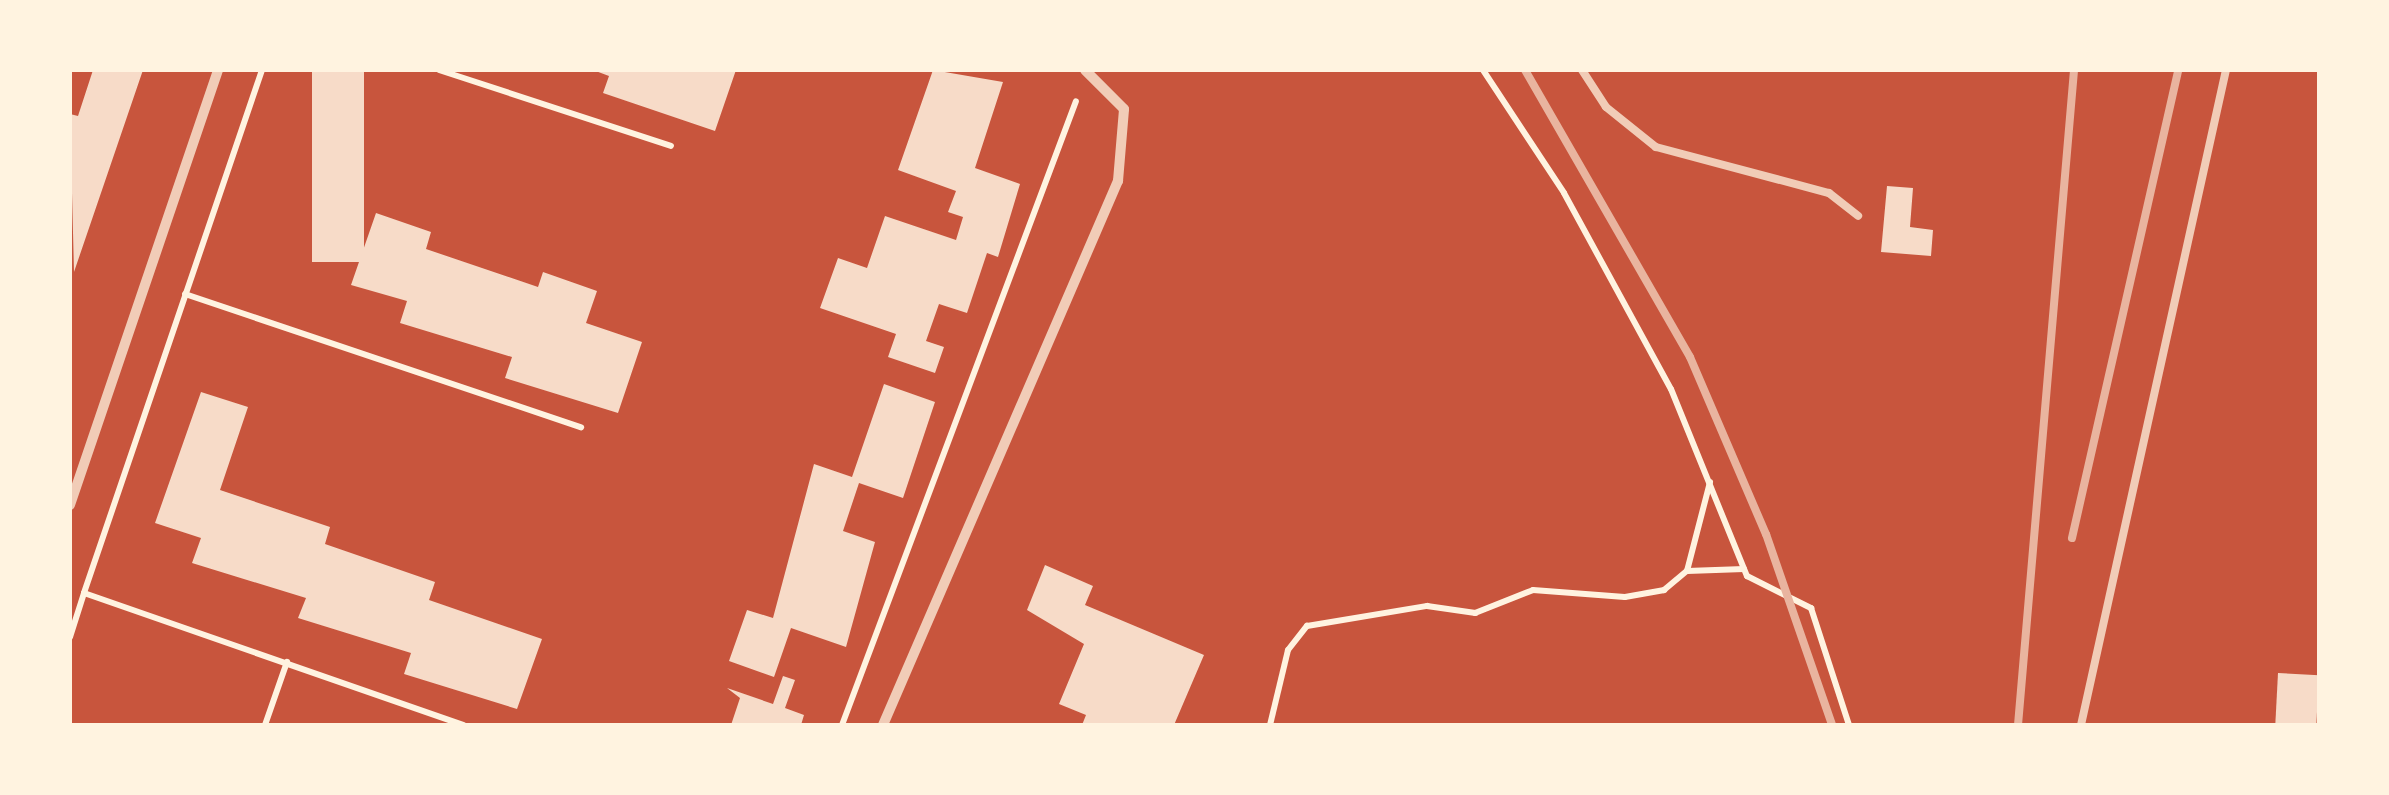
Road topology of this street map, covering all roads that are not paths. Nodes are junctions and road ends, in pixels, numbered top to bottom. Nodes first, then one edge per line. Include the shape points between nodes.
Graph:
1 (218, 70) edge
2 (1085, 70) edge
3 (1582, 70) edge
4 (2226, 70) edge
5 (1858, 216) dead end
6 (70, 505) edge
7 (883, 725) edge
8 (2081, 725) edge

1 - 6 street
2 - 7 street via 1124,110 1118,181
3 - 5 lane via 1606,107 1656,146 1830,193
4 - 8 lane

